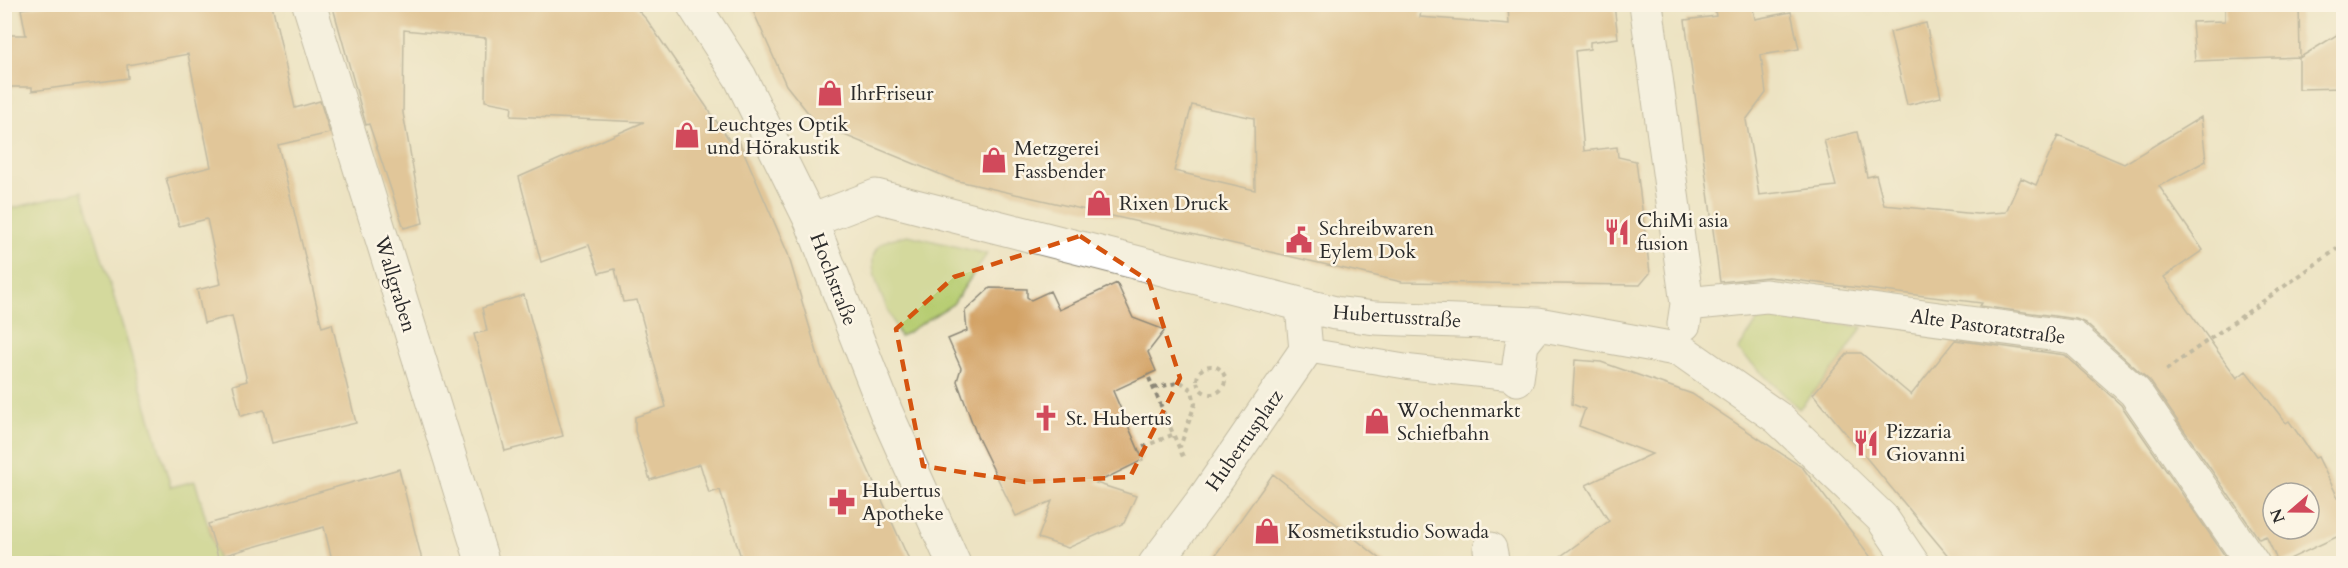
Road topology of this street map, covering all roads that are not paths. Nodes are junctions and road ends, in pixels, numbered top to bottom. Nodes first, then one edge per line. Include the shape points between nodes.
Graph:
1 (309, 4) edge
2 (693, 4) edge
3 (1646, 4) edge
4 (811, 221) junction
5 (1687, 304) junction
6 (1302, 307) junction
7 (1538, 324) junction
8 (1306, 350) junction
9 (1681, 350) junction
10 (1517, 379) joint
11 (483, 564) edge
12 (954, 564) edge
13 (1155, 564) edge
14 (1913, 564) edge
15 (2253, 564) edge

1 - 11 street, Wallgraben
2 - 4 street, Hochstraße via 740,77
3 - 5 street
4 - 6 street, Hubertusstraße via 876,196
4 - 12 street, Hochstraße via 886,412
5 - 9 street
5 - 15 street, Alte Pastoratstraße via 1766,296 2073,337 2135,392
6 - 7 street, Hubertusstraße via 1375,318
6 - 8 street
7 - 9 street, Hubertusstraße
7 - 10 street via 1522,344
8 - 10 lane
8 - 13 street, Hubertusplatz
9 - 14 street, Hubertusstraße via 1778,418 1882,518

